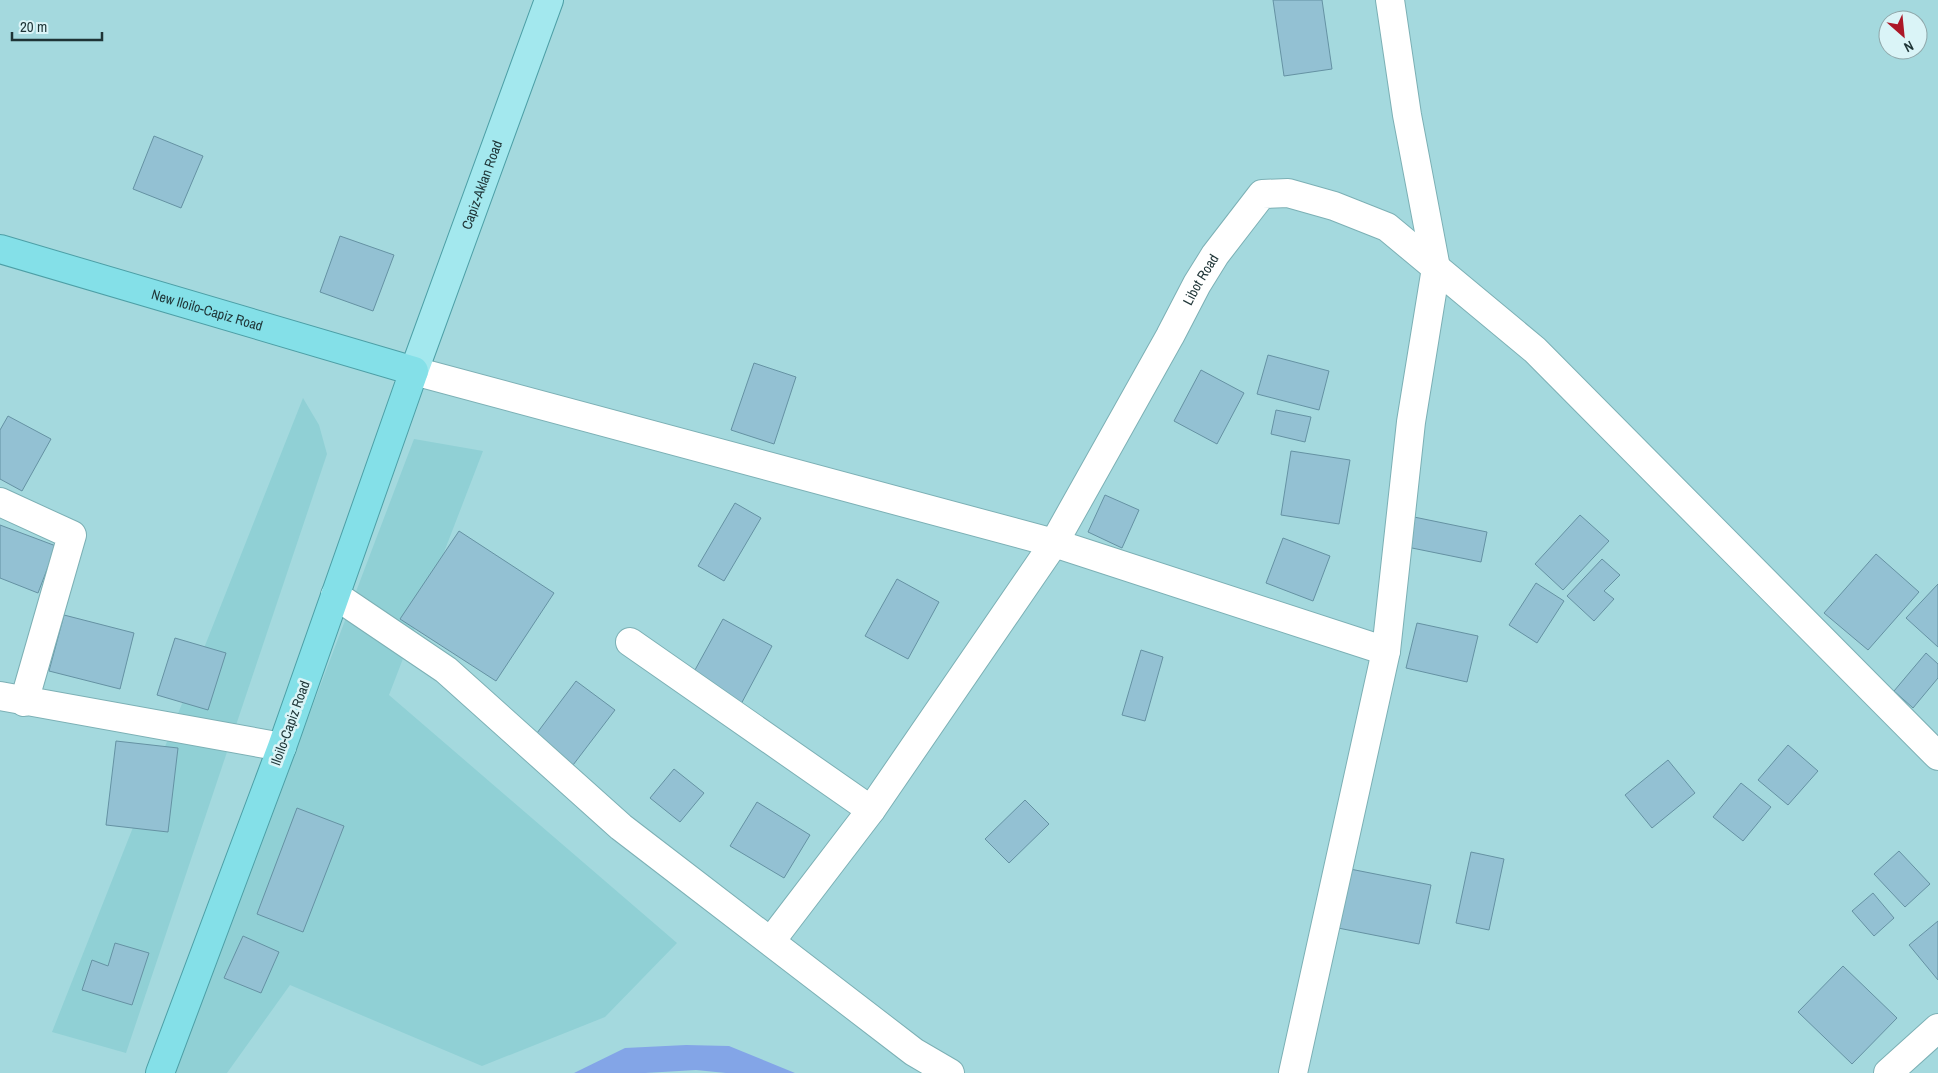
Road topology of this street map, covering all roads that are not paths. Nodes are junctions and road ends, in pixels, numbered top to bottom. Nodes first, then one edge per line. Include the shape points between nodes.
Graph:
1 (548, 0) edge
2 (1390, 0) edge
3 (0, 249) edge
4 (1436, 268) junction
5 (414, 372) junction
6 (0, 502) edge
7 (1054, 543) junction
8 (335, 595) junction
9 (630, 642) dead end
10 (1386, 650) junction
11 (12, 699) edge
12 (282, 747) junction
13 (1938, 756) edge
14 (871, 810) junction
15 (771, 942) junction
16 (1938, 1028) edge
17 (1902, 1069) edge
18 (160, 1073) edge
19 (950, 1073) edge
20 (1293, 1073) edge

1 - 5 main road, Capiz-Aklan Road
2 - 4 street via 1407,114
3 - 5 highway, New Iloilo-Capiz Road
4 - 7 street, Libot Road via 1387,226 1288,193 1262,194 1197,284
4 - 10 street via 1411,422
4 - 13 street via 1534,350
5 - 7 street
5 - 8 highway, Iloilo-Capiz Road
6 - 11 street via 72,534
7 - 10 street
7 - 14 street
8 - 12 highway, Iloilo-Capiz Road
8 - 15 street via 446,670 621,827
9 - 14 street
10 - 20 street
11 - 12 street
12 - 18 highway, Iloilo-Capiz Road
14 - 15 street
15 - 19 street via 914,1052
16 - 17 street

